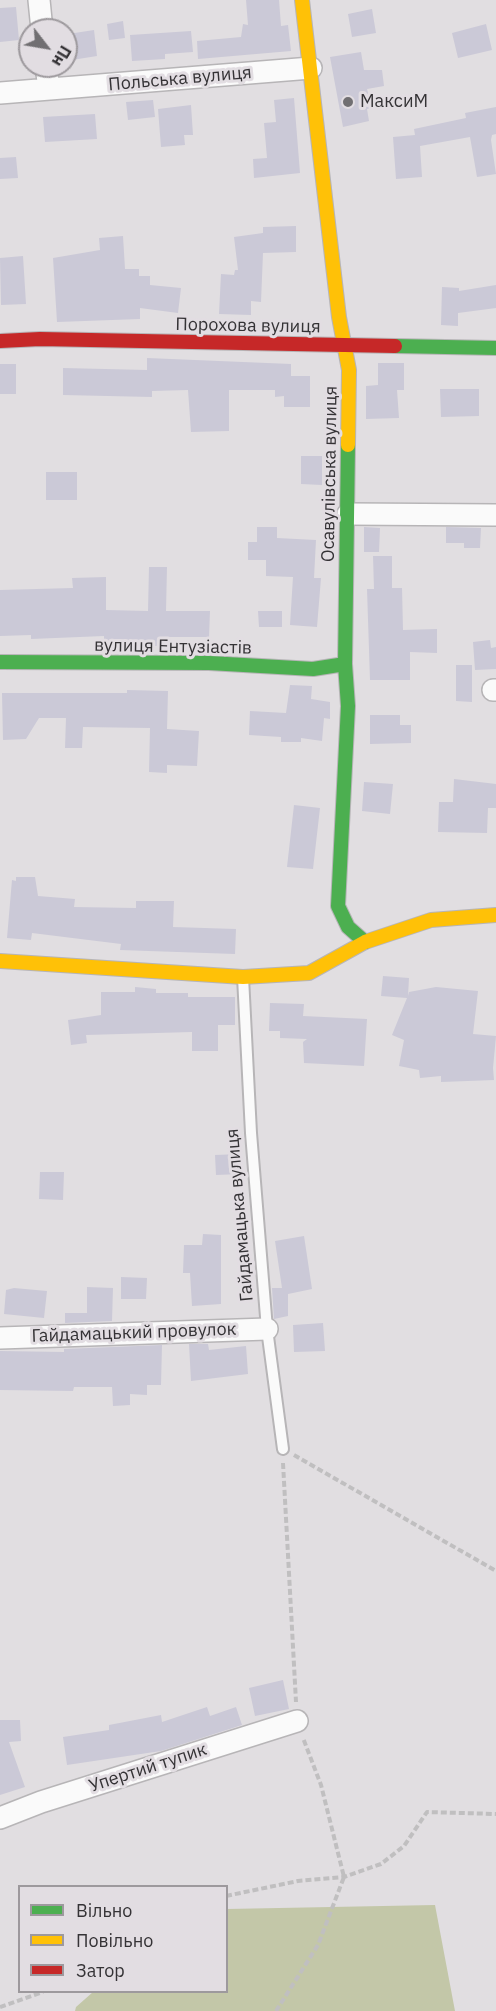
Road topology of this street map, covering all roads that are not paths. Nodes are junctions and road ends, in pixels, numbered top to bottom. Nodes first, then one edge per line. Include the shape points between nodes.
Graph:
1 (39, 0) edge
2 (302, 0) edge
3 (41, 18) edge
4 (311, 68) junction
5 (48, 78) edge
6 (49, 89) junction
7 (0, 93) edge
8 (0, 341) edge
9 (345, 346) junction
10 (496, 348) edge
11 (348, 514) junction
12 (496, 515) edge
13 (0, 662) edge
14 (345, 664) junction
15 (496, 915) edge
16 (365, 942) junction
17 (0, 961) edge
18 (243, 977) junction
19 (267, 1329) junction
20 (0, 1338) edge
21 (282, 1449) road end
22 (297, 1721) road end
23 (0, 1818) edge

1 - 3 street
2 - 4 street, Осавулівська вулиця
4 - 6 street, Польська вулиця
4 - 9 street, Осавулівська вулиця
5 - 6 street
6 - 7 street, Польська вулиця
8 - 9 street, Порохова вулиця
9 - 10 street, Порохова вулиця
9 - 11 street, Осавулівська вулиця via 349,370
11 - 12 street
11 - 14 street, Осавулівська вулиця
13 - 14 street, вулиця Ентузіастів via 209,663 313,669
14 - 16 street, Осавулівська вулиця via 348,706 338,906 348,927
15 - 16 street via 431,920
16 - 18 street via 309,973
17 - 18 street
18 - 19 lane, Гайдамацька вулиця
19 - 20 street, Гайдамацький провулок
19 - 21 lane, Гайдамацька вулиця
22 - 23 street, Упертий тупик

